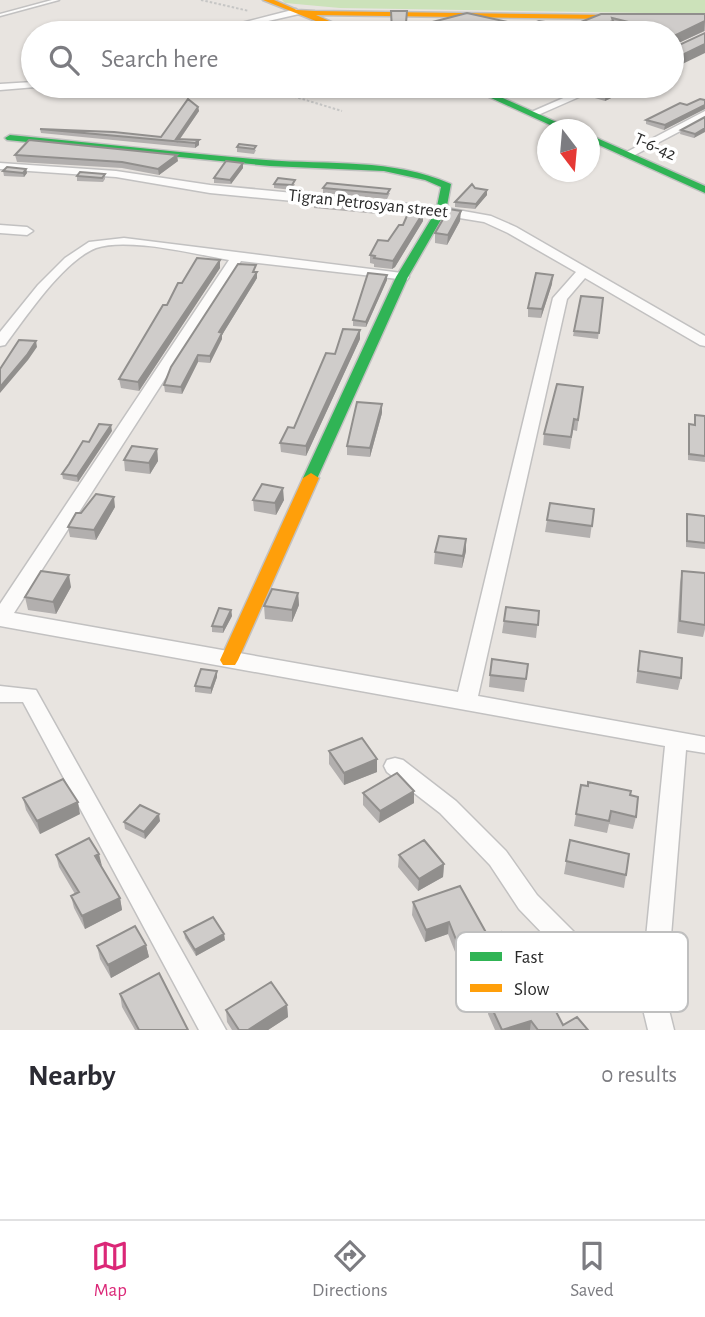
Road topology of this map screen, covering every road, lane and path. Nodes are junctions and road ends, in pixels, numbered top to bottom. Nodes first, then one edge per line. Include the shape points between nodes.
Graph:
1 (57, 0) edge
2 (201, 0) edge
3 (267, 0) edge
4 (300, 12) junction
5 (0, 15) edge
6 (365, 15) junction
7 (451, 15) junction
8 (606, 16) junction
9 (275, 17) junction
10 (705, 18) edge
11 (258, 21) edge
12 (325, 21) edge
13 (335, 21) edge
14 (440, 21) edge
15 (594, 21) edge
16 (21, 86) edge
17 (0, 87) edge
18 (296, 98) edge
19 (498, 98) edge
20 (570, 98) edge
21 (342, 111) dead end
22 (534, 113) junction
23 (705, 114) edge
24 (547, 119) edge
25 (10, 138) dead end
26 (600, 143) edge
27 (627, 155) junction
28 (0, 166) edge
29 (705, 190) edge
30 (441, 211) junction
31 (0, 229) edge
32 (27, 232) dead end
33 (237, 257) junction
34 (583, 272) junction
35 (402, 277) junction
36 (0, 342) edge
37 (705, 342) edge
38 (1, 618) edge
39 (229, 660) junction
40 (0, 694) edge
41 (466, 701) junction
42 (676, 741) junction
43 (705, 746) edge
44 (395, 766) dead end
45 (557, 932) edge
46 (659, 932) edge
47 (656, 1012) edge
48 (213, 1030) edge
49 (661, 1030) edge

1 - 5 lane
2 - 9 path
3 - 4 street
4 - 6 street
4 - 9 street
4 - 12 street
6 - 7 street
6 - 13 street
7 - 8 street
7 - 14 street
8 - 10 street
8 - 15 street
9 - 11 street
16 - 17 street
18 - 21 path
19 - 22 street
20 - 22 street
22 - 24 street
23 - 27 street
25 - 30 street via 273,163 335,163 431,177 447,186
26 - 27 street, T-6-42
27 - 29 street, T-6-42
28 - 30 street, Tigran Petrosyan street via 116,174 210,189
30 - 34 street, Tigran Petrosyan street via 500,224
30 - 35 street
31 - 32 street
33 - 35 street
33 - 36 street via 134,244 90,246 68,261
33 - 38 street
34 - 37 street, Tigran Petrosyan street
34 - 41 street via 560,298
35 - 39 street
38 - 39 street
39 - 41 street
40 - 48 street via 29,695
41 - 42 street
42 - 43 street
42 - 46 street
44 - 45 street via 448,807 498,858 528,902
47 - 49 street

